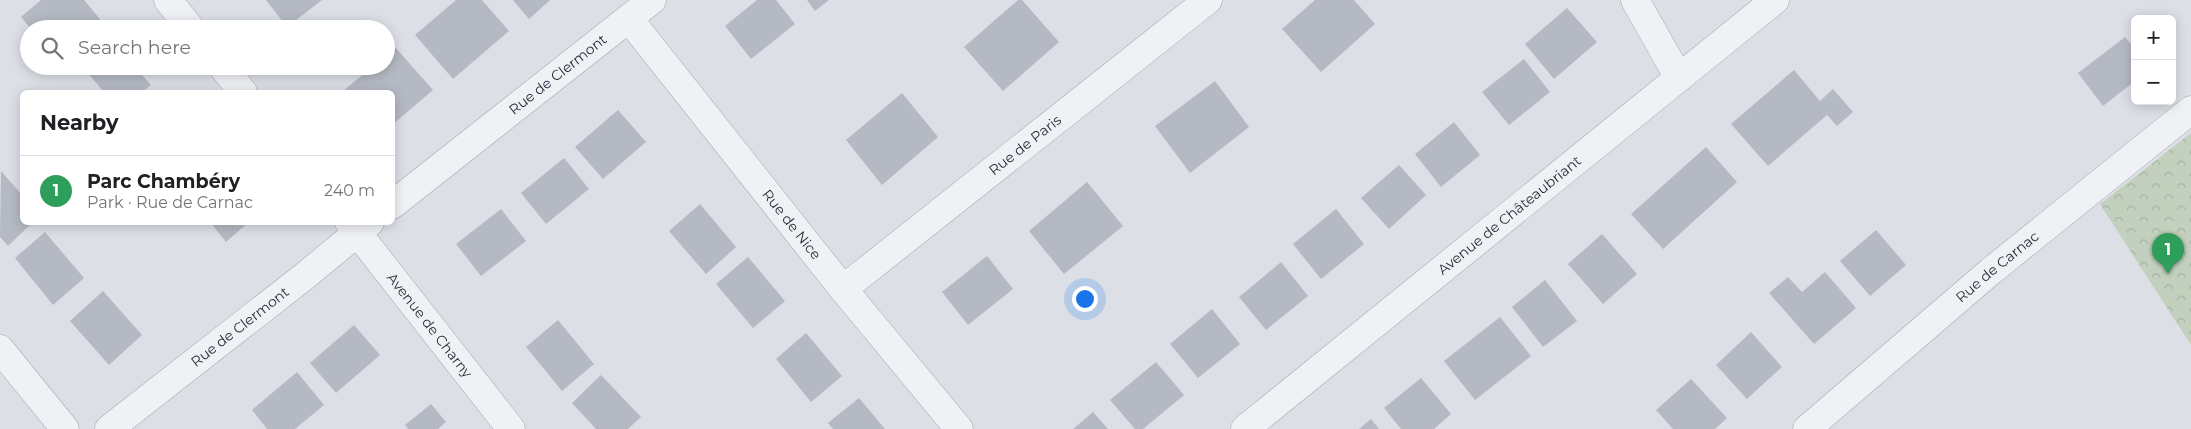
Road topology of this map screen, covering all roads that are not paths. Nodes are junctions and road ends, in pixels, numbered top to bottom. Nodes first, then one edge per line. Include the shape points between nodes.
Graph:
1 (168, 0) edge
2 (652, 0) edge
3 (1208, 0) edge
4 (1635, 0) edge
5 (1775, 0) edge
6 (629, 19) junction
7 (184, 20) edge
8 (229, 75) edge
9 (1679, 78) junction
10 (241, 90) edge
11 (2191, 110) edge
12 (395, 203) edge
13 (359, 226) edge
14 (843, 289) junction
15 (0, 349) edge
16 (65, 429) edge
17 (109, 429) edge
18 (511, 429) edge
19 (959, 429) edge
20 (1244, 429) edge
21 (1807, 429) edge

1 - 7 street
2 - 6 street, Rue de Clermont
3 - 14 street, Rue de Paris
4 - 9 street
5 - 9 street, Avenue de Châteaubriant
6 - 12 street, Rue de Clermont
6 - 14 street, Rue de Nice
8 - 10 street
9 - 20 street, Avenue de Châteaubriant
11 - 21 street, Rue de Carnac via 1991,271
13 - 17 street, Rue de Clermont via 298,281
13 - 18 street, Avenue de Charny
14 - 19 street, Rue de Nice
15 - 16 street

